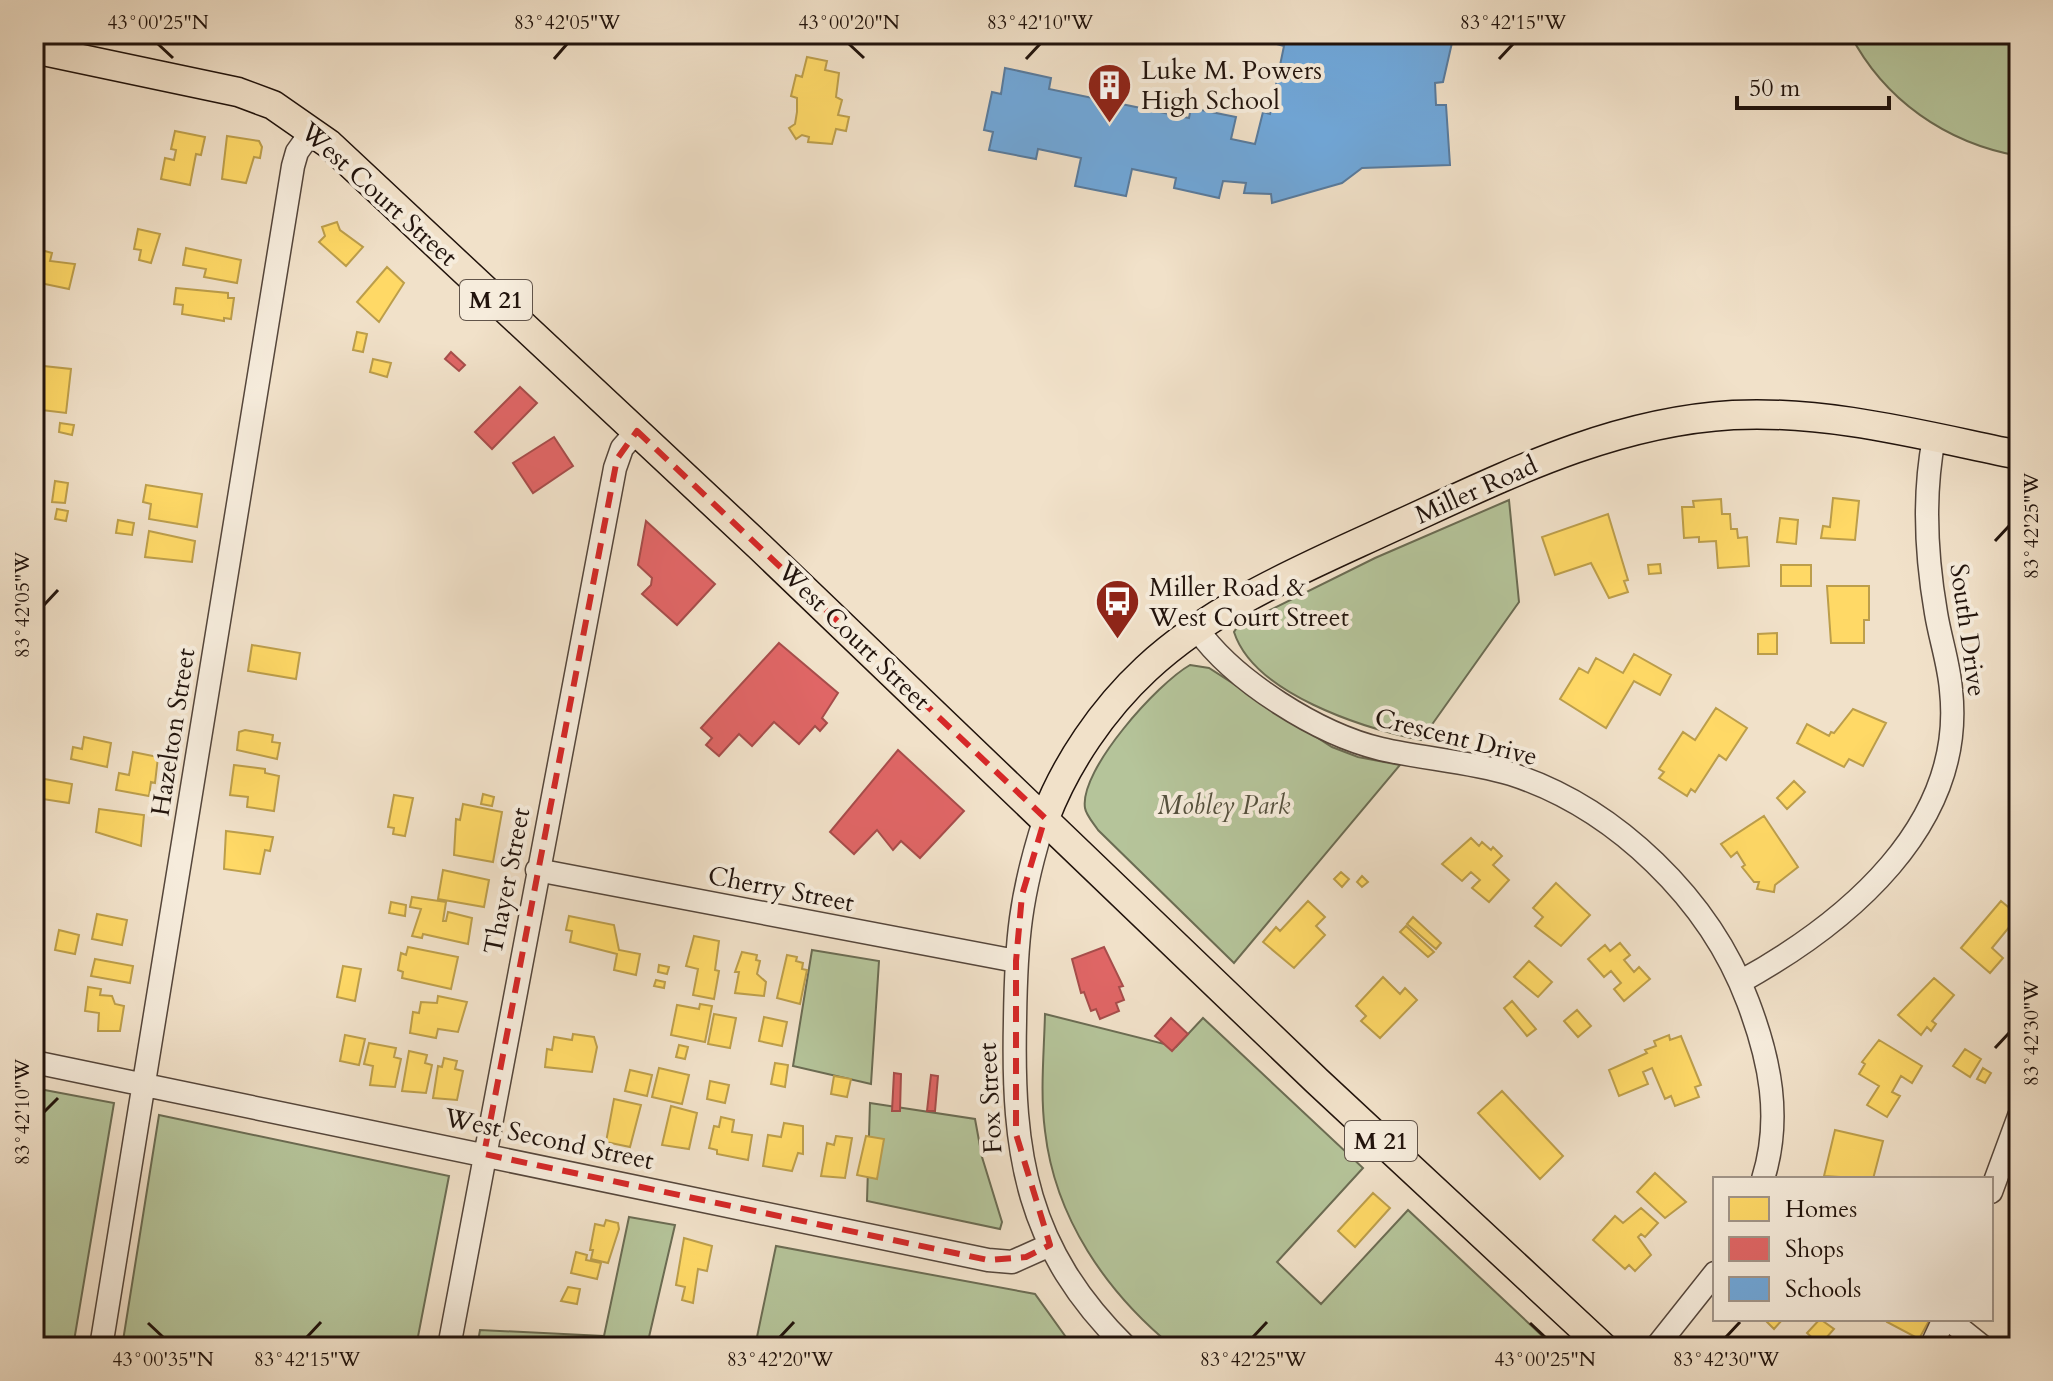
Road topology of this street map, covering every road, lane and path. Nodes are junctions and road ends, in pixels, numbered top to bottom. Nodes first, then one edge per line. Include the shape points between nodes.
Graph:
1 (34, 49) edge
2 (312, 131) junction
3 (637, 431) junction
4 (1934, 438) junction
5 (2019, 455) edge
6 (1197, 629) junction
7 (1045, 818) junction
8 (537, 870) junction
9 (1016, 961) junction
10 (1740, 982) junction
11 (34, 1062) edge
12 (145, 1084) junction
13 (2019, 1116) edge
14 (484, 1154) junction
15 (1764, 1177) edge
16 (1993, 1187) edge
17 (1050, 1245) junction
18 (1713, 1276) edge
19 (1945, 1321) edge
20 (1949, 1321) edge
21 (1657, 1346) edge
22 (101, 1347) edge
23 (449, 1347) edge
24 (1126, 1347) edge
25 (1603, 1347) edge
26 (1931, 1347) edge
27 (1983, 1347) edge

1 - 2 main road, West Court Street / M 21 via 238,92 273,105
2 - 3 main road, West Court Street / M 21
2 - 12 street, Hazelton Street via 293,166
3 - 7 main road, West Court Street / M 21
3 - 8 street, Thayer Street via 622,448 615,468
4 - 5 main road, Miller Road
4 - 6 main road, Miller Road via 1776,415 1695,419 1623,432 1544,459 1295,572
4 - 10 street, South Drive via 1927,485 1928,554 1952,707 1939,779 1912,836 1874,886 1836,921
6 - 7 main road, Miller Road via 1147,668 1111,709 1069,766
6 - 10 street, Crescent Drive via 1222,661 1332,732 1378,748 1510,774 1596,816 1638,848 1682,893
7 - 9 street, Fox Street via 1022,895
7 - 25 main road, West Court Street / M 21
8 - 9 street, Cherry Street
8 - 14 street, Thayer Street
9 - 17 street, Fox Street via 1016,1134 1026,1184
10 - 15 street, Crescent Drive via 1765,1052 1773,1102 1772,1145
11 - 12 street, West Second Street
12 - 14 street, West Second Street
12 - 22 street, Hazelton Street
13 - 16 street
14 - 17 street, West Second Street via 1001,1263
14 - 23 street, Thayer Street
17 - 24 street, Fox Street via 1077,1290
18 - 21 street
19 - 26 street
20 - 27 street

